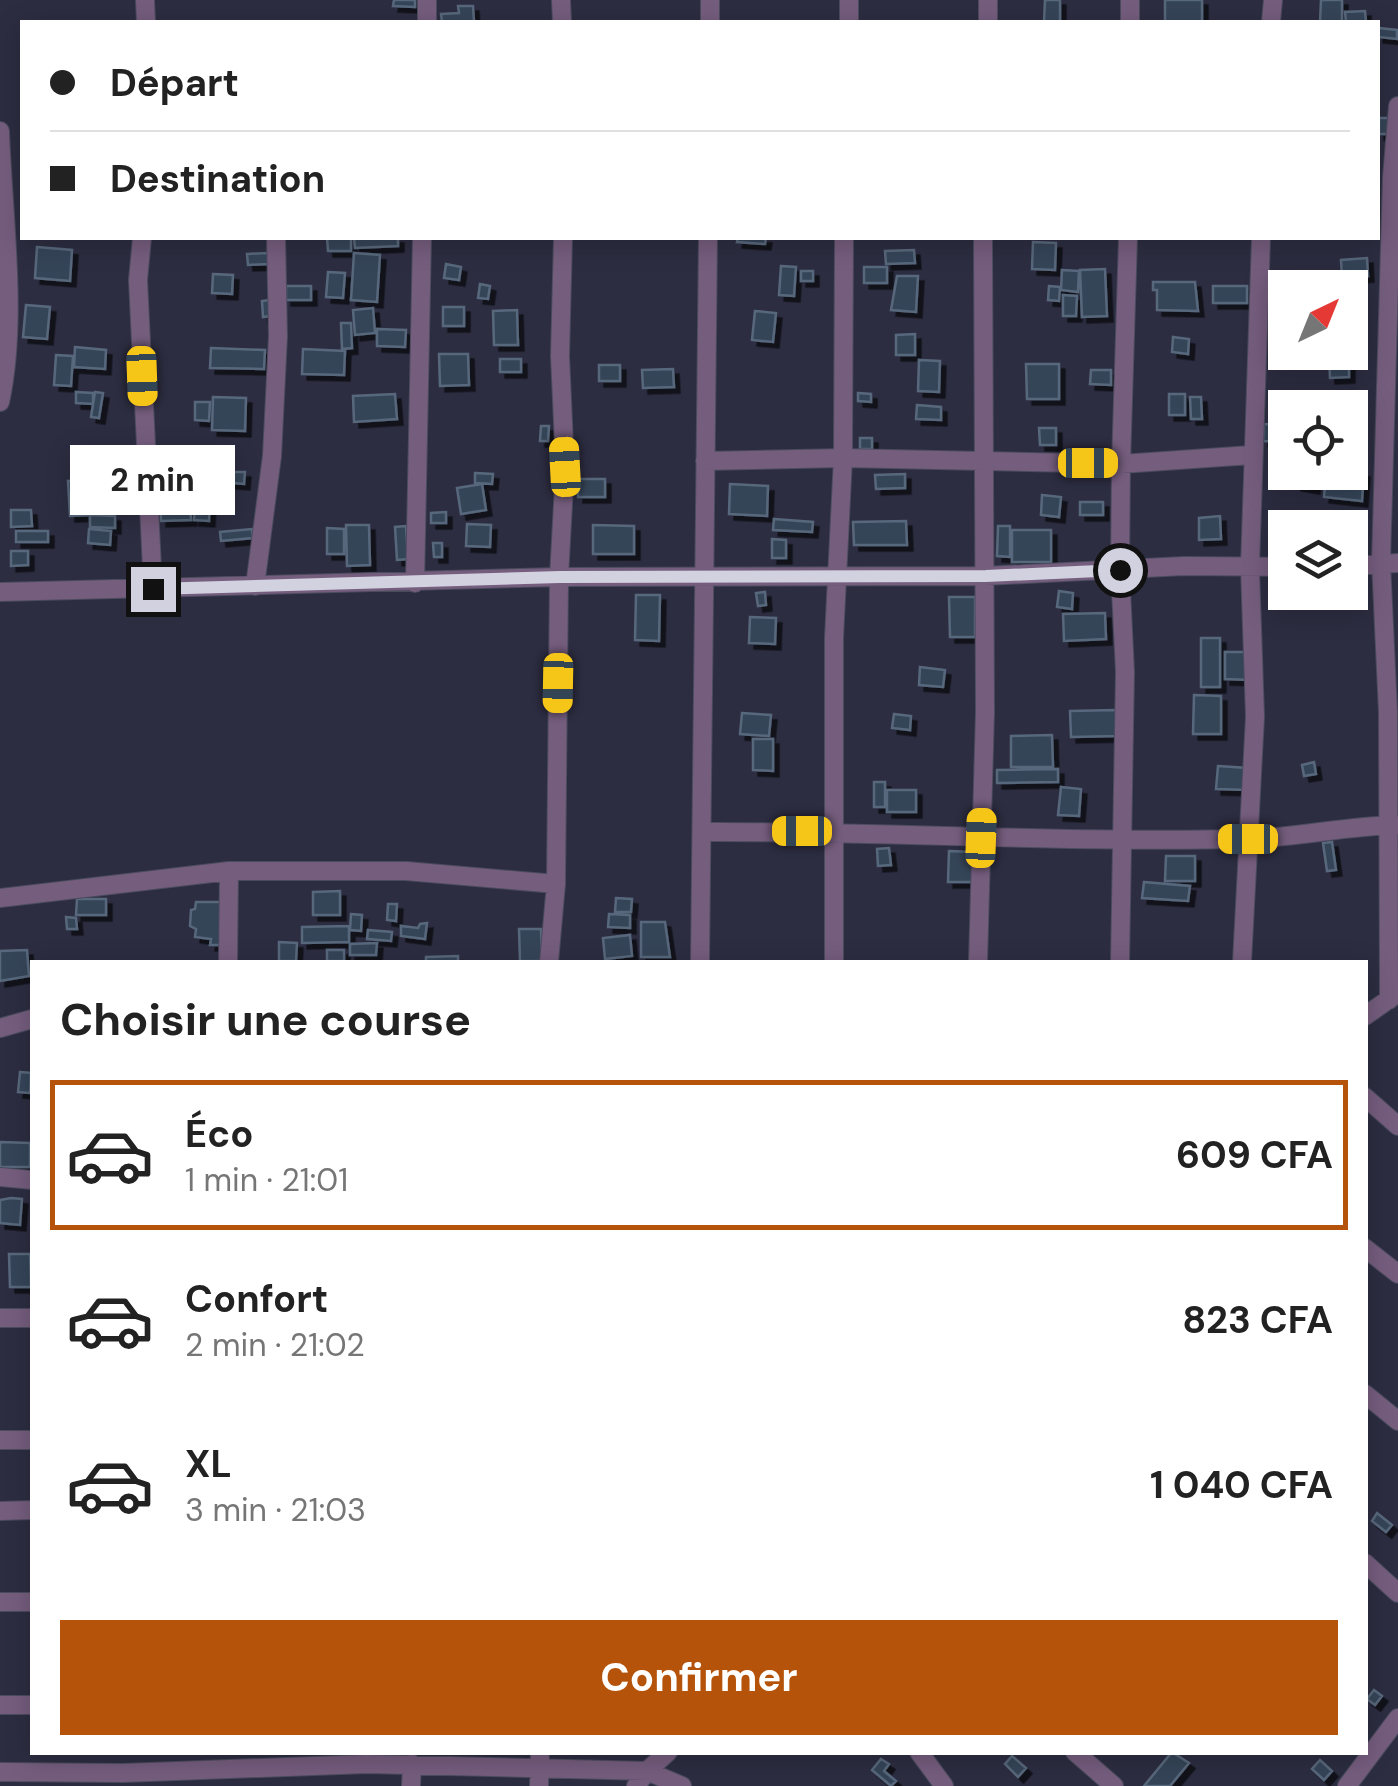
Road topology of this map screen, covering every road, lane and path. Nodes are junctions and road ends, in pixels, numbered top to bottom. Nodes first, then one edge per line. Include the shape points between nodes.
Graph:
1 (1398, 106) edge
2 (0, 131) edge
3 (1389, 177) edge
4 (1, 185) edge
5 (142, 240) edge
6 (276, 240) edge
7 (422, 240) edge
8 (563, 240) edge
9 (708, 240) edge
10 (844, 240) edge
11 (983, 240) edge
12 (1128, 240) edge
13 (1260, 240) edge
14 (0, 402) edge
15 (1251, 455) junction
16 (843, 458) junction
17 (705, 461) junction
18 (986, 462) junction
19 (1121, 464) junction
20 (1389, 563) edge
21 (1250, 567) junction
22 (1268, 567) edge
23 (1120, 570) junction
24 (986, 576) junction
25 (560, 577) junction
26 (705, 577) junction
27 (836, 578) junction
28 (0, 582) edge
29 (416, 584) junction
30 (255, 586) junction
31 (153, 589) junction
32 (0, 592) edge
33 (1393, 825) edge
34 (836, 831) junction
35 (703, 832) junction
36 (981, 838) junction
37 (1124, 839) junction
38 (1248, 839) junction
39 (229, 871) junction
40 (556, 884) junction
41 (0, 898) edge
42 (228, 960) edge
43 (549, 960) edge
44 (700, 960) edge
45 (834, 960) edge
46 (978, 960) edge
47 (1120, 960) edge
48 (1242, 960) edge
49 (1393, 996) edge
50 (1368, 1014) edge
51 (30, 1020) edge
52 (0, 1028) edge
53 (1368, 1100) edge
54 (1398, 1126) edge
55 (0, 1176) edge
56 (30, 1180) edge
57 (1368, 1250) edge
58 (1398, 1274) edge
59 (0, 1318) edge
60 (30, 1318) edge
61 (1368, 1396) edge
62 (1398, 1420) edge
63 (0, 1440) edge
64 (30, 1440) edge
65 (30, 1510) edge
66 (0, 1511) edge
67 (1368, 1567) edge
68 (1398, 1593) edge
69 (0, 1602) edge
70 (30, 1602) edge
71 (0, 1705) edge
72 (30, 1706) edge
73 (1398, 1718) edge
74 (1372, 1734) edge
75 (665, 1755) edge
76 (921, 1755) edge
77 (1078, 1755) edge
78 (1362, 1755) edge
79 (68, 1762) edge
80 (412, 1764) junction
81 (539, 1769) edge
82 (0, 1772) edge
83 (257, 1777) edge
84 (641, 1779) edge
85 (124, 1780) edge
86 (411, 1786) edge
87 (682, 1786) edge
88 (944, 1786) edge
89 (1114, 1786) edge
90 (1347, 1786) edge

1 - 3 street
2 - 4 street
3 - 20 street
4 - 14 street via 8,321
5 - 31 street via 138,280
6 - 30 street via 272,456
7 - 29 street
8 - 25 street
9 - 17 street
10 - 16 street
11 - 18 street
12 - 19 street
13 - 15 street
15 - 19 street
15 - 21 street
16 - 17 street
16 - 18 street
16 - 27 street
17 - 26 street
18 - 19 street
18 - 24 street
19 - 23 street
20 - 33 street
21 - 22 street
21 - 23 street
21 - 38 street via 1255,717
23 - 24 street
23 - 37 street
24 - 27 street
24 - 36 street
25 - 26 street
25 - 29 street
25 - 40 street
26 - 27 street
26 - 35 street
27 - 34 street
28 - 32 street
29 - 30 street
30 - 31 street
31 - 32 street
33 - 38 street
33 - 49 street
34 - 35 street
34 - 36 street
34 - 45 street
35 - 44 street
36 - 37 street
36 - 46 street
37 - 38 street
37 - 47 street
38 - 48 street
39 - 40 street via 406,871
39 - 41 street
39 - 42 street
40 - 43 street
49 - 50 street
51 - 52 street
53 - 54 street
55 - 56 street
57 - 58 street
59 - 60 street
61 - 62 street
63 - 64 street
65 - 66 street
67 - 68 street
69 - 70 street
71 - 72 street
73 - 74 street
75 - 84 street
76 - 88 street
77 - 89 street
78 - 90 street
79 - 82 street
79 - 85 street
80 - 81 street
80 - 83 street
80 - 86 street
81 - 84 street
83 - 85 street
84 - 87 street

